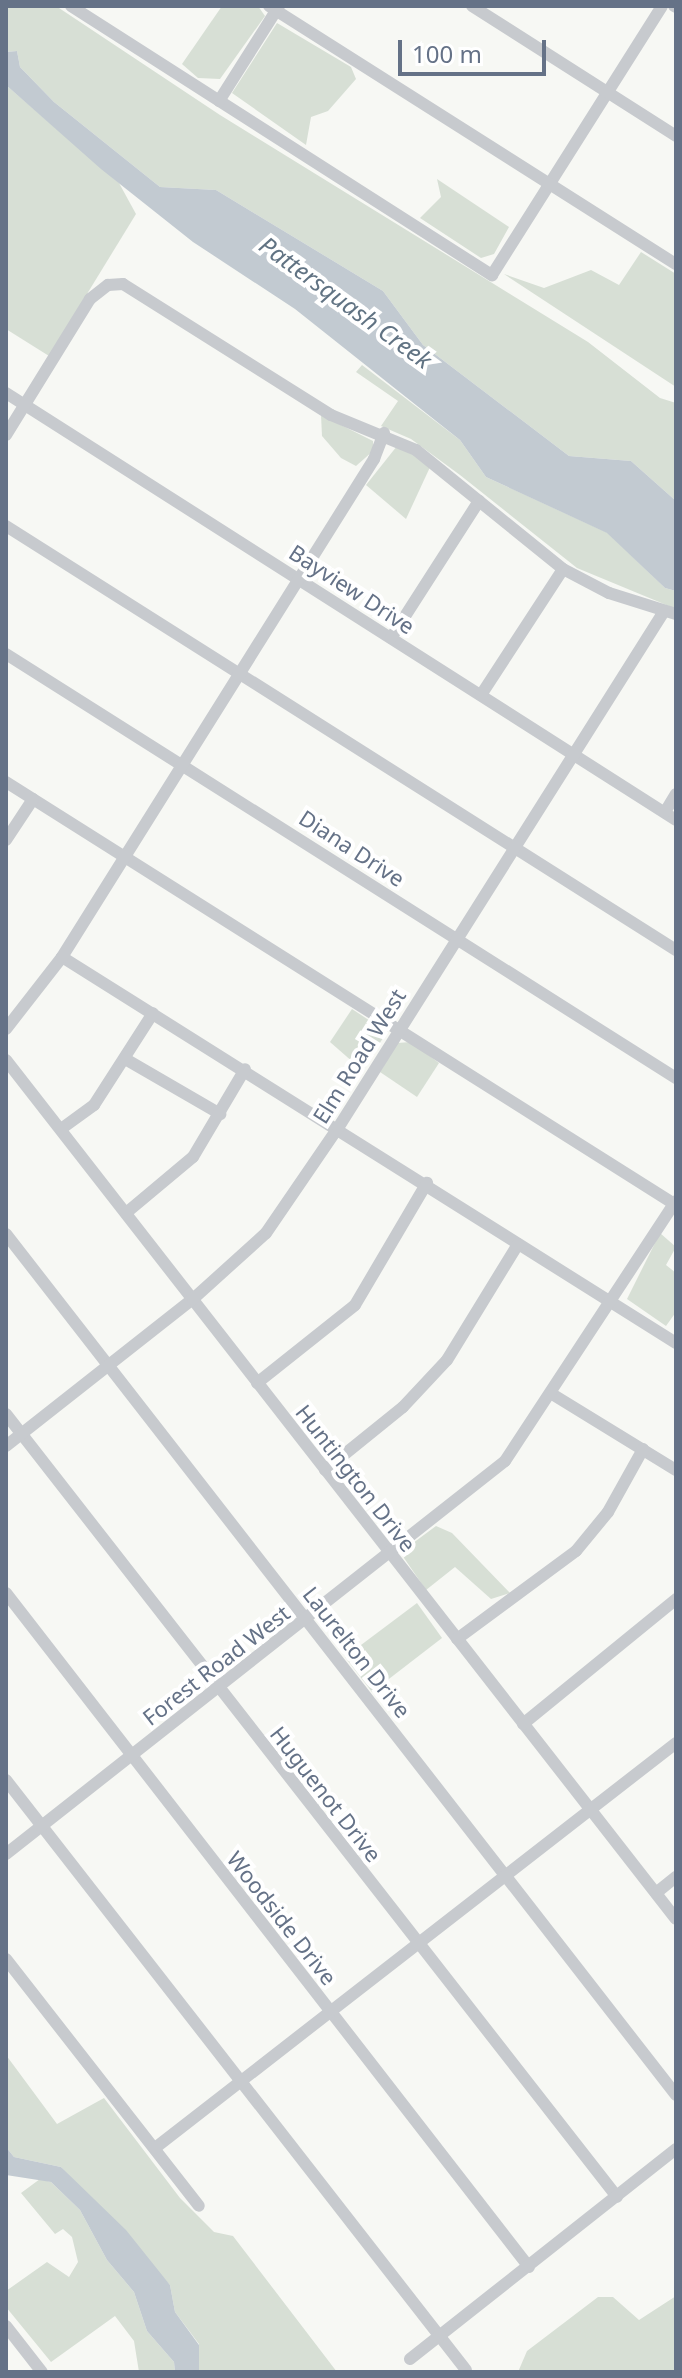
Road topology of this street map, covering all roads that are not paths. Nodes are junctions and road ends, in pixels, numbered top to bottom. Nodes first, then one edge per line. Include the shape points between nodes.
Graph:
1 (71, 6) edge
2 (472, 6) edge
3 (662, 6) edge
4 (275, 8) edge
5 (608, 92) junction
6 (219, 101) junction
7 (676, 136) edge
8 (550, 183) junction
9 (676, 264) edge
10 (6, 393) edge
11 (25, 405) junction
12 (384, 433) junction
13 (6, 435) edge
14 (479, 501) junction
15 (6, 526) edge
16 (563, 569) junction
17 (298, 579) junction
18 (670, 614) edge
19 (391, 638) junction
20 (6, 654) edge
21 (240, 675) junction
22 (481, 695) junction
23 (574, 753) junction
24 (181, 766) junction
25 (6, 782) edge
26 (676, 794) edge
27 (33, 799) junction
28 (670, 816) edge
29 (6, 840) edge
30 (513, 846) junction
31 (123, 857) junction
32 (455, 938) junction
33 (676, 950) edge
34 (62, 957) junction
35 (153, 1013) junction
36 (6, 1029) edge
37 (399, 1030) junction
38 (6, 1060) edge
39 (127, 1060) junction
40 (245, 1069) junction
41 (676, 1078) edge
42 (220, 1114) junction
43 (338, 1128) junction
44 (61, 1129) junction
45 (427, 1183) junction
46 (675, 1203) edge
47 (126, 1213) junction
48 (6, 1234) edge
49 (518, 1244) junction
50 (193, 1299) junction
51 (610, 1302) junction
52 (676, 1343) edge
53 (108, 1365) junction
54 (257, 1383) junction
55 (552, 1394) junction
56 (6, 1414) edge
57 (21, 1434) junction
58 (6, 1446) edge
59 (643, 1449) junction
60 (325, 1470) junction
61 (676, 1470) edge
62 (391, 1555) junction
63 (6, 1593) edge
64 (676, 1599) edge
65 (307, 1620) junction
66 (457, 1639) junction
67 (219, 1688) junction
68 (523, 1724) junction
69 (676, 1743) edge
70 (131, 1756) junction
71 (6, 1780) edge
72 (590, 1809) junction
73 (42, 1826) junction
74 (6, 1854) edge
75 (506, 1874) junction
76 (676, 1877) edge
77 (656, 1893) junction
78 (676, 1919) edge
79 (418, 1943) junction
80 (6, 1959) edge
81 (330, 2012) junction
82 (240, 2082) junction
83 (676, 2095) edge
84 (155, 2148) junction
85 (676, 2149) edge
86 (617, 2197) junction
87 (199, 2206) dead end
88 (529, 2267) junction
89 (6, 2326) edge
90 (442, 2337) junction
91 (410, 2359) dead end
92 (466, 2370) edge
93 (42, 2372) edge

1 - 6 street
2 - 5 street
3 - 5 street
4 - 6 street
4 - 8 street
5 - 7 street
5 - 8 street
6 - 8 street via 492,275
8 - 9 street
10 - 11 street, Bayview Drive
11 - 12 street via 90,299 108,285 123,284 331,415
11 - 13 street
11 - 17 street, Bayview Drive
12 - 14 street via 416,450
12 - 17 street via 374,459
14 - 16 street
14 - 19 street
15 - 21 street
16 - 18 street
16 - 22 street
17 - 19 street, Bayview Drive
17 - 21 street
18 - 23 street, Elm Road West
19 - 22 street, Bayview Drive
20 - 24 street, Diana Drive
21 - 24 street
21 - 30 street
22 - 23 street, Bayview Drive
23 - 28 street, Bayview Drive
23 - 30 street, Elm Road West
24 - 31 street
24 - 32 street, Diana Drive
25 - 27 street
26 - 28 street
27 - 29 street
27 - 31 street
30 - 32 street, Elm Road West
30 - 33 street
31 - 34 street
31 - 37 street
32 - 37 street, Elm Road West
32 - 41 street, Diana Drive
34 - 35 street
34 - 36 street
35 - 39 street
35 - 40 street
37 - 43 street, Elm Road West
37 - 46 street
38 - 44 street, Huntington Drive
39 - 42 street
39 - 44 street via 94,1105
40 - 42 street
40 - 43 street
42 - 47 street via 181,1171
43 - 45 street
43 - 50 street, Elm Road West via 266,1233
44 - 47 street, Huntington Drive
45 - 49 street
45 - 54 street via 355,1305
46 - 51 street, Forest Road West
47 - 50 street, Huntington Drive
48 - 53 street, Laurelton Drive
49 - 51 street
49 - 60 street via 447,1360 403,1407
50 - 53 street, Elm Road West
50 - 54 street, Huntington Drive
51 - 52 street
51 - 55 street, Forest Road West
53 - 57 street, Elm Road West
53 - 65 street, Laurelton Drive
54 - 60 street, Huntington Drive
55 - 59 street
55 - 62 street, Forest Road West via 505,1461
56 - 57 street, Huguenot Drive
57 - 58 street, Elm Road West
57 - 67 street, Huguenot Drive
59 - 61 street
59 - 66 street via 608,1512 576,1551
60 - 62 street, Huntington Drive
62 - 65 street, Forest Road West
62 - 66 street, Huntington Drive
63 - 70 street, Woodside Drive
64 - 68 street
65 - 67 street, Forest Road West
65 - 75 street, Laurelton Drive
66 - 68 street, Huntington Drive
67 - 70 street, Forest Road West
67 - 79 street, Huguenot Drive
68 - 72 street, Huntington Drive
69 - 72 street
70 - 73 street, Forest Road West
70 - 81 street, Woodside Drive
71 - 73 street
72 - 75 street
72 - 77 street, Huntington Drive
73 - 74 street, Forest Road West
73 - 82 street
75 - 79 street
75 - 83 street, Laurelton Drive
76 - 77 street
77 - 78 street, Huntington Drive
79 - 81 street
79 - 86 street, Huguenot Drive
80 - 84 street
81 - 82 street
81 - 88 street, Woodside Drive
82 - 84 street
82 - 90 street
84 - 87 street
85 - 86 street
86 - 88 street
88 - 90 street
89 - 93 street
90 - 91 street
90 - 92 street

